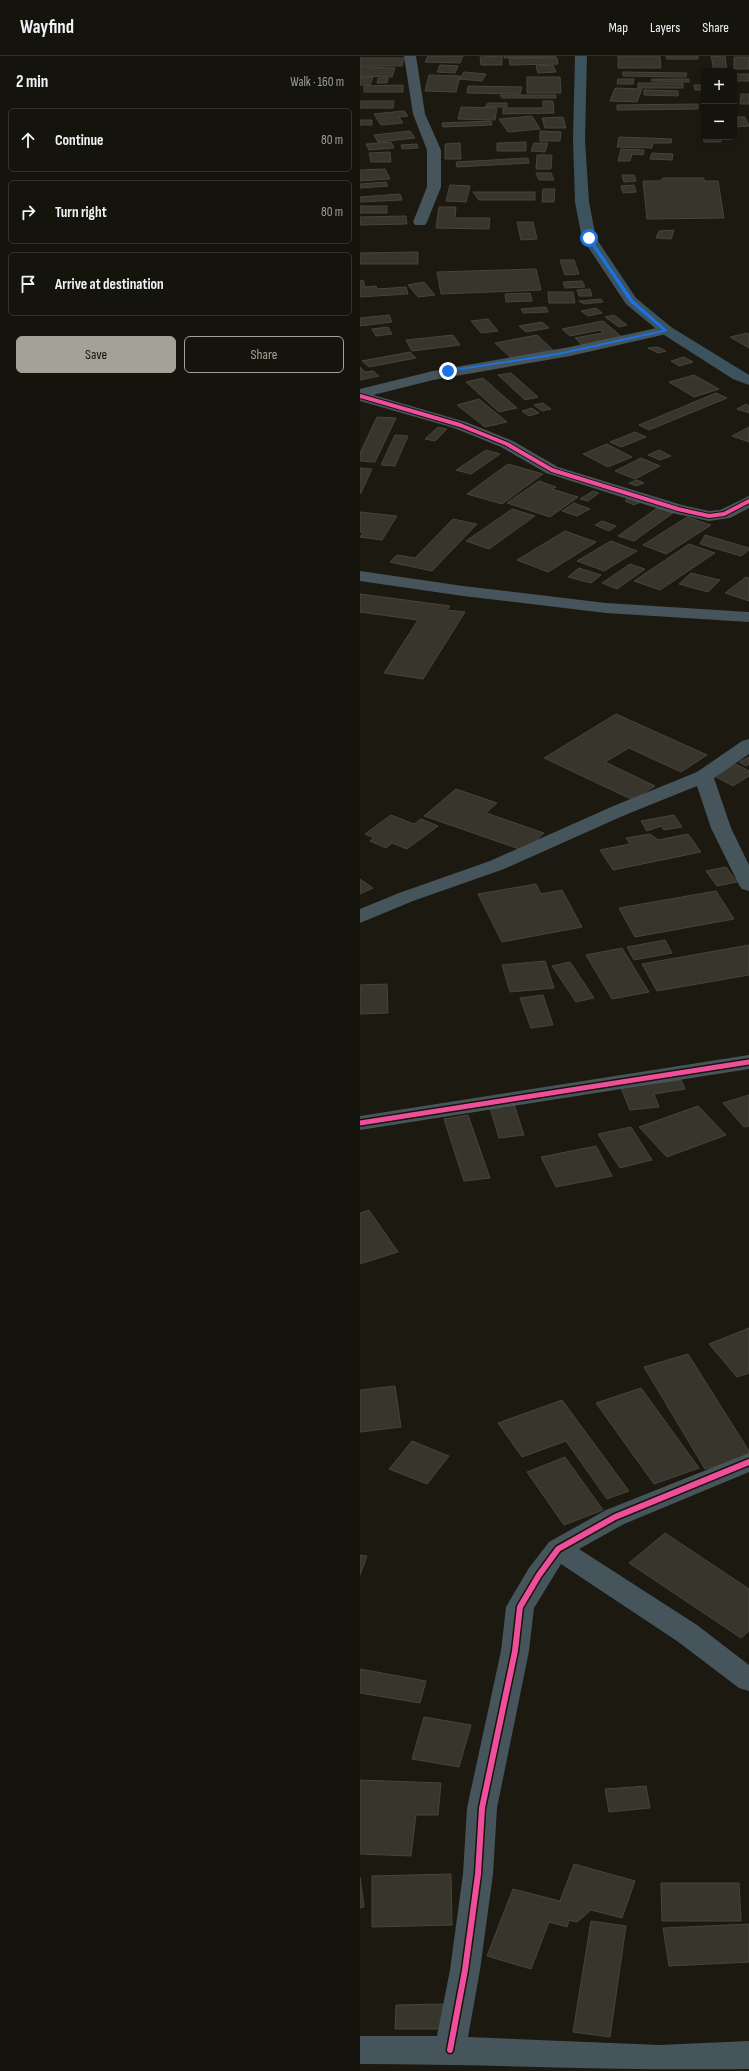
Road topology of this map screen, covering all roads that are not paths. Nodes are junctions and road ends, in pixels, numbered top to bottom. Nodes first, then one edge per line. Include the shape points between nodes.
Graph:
1 (410, 56) edge
2 (581, 56) edge
3 (420, 222) dead end
4 (666, 330) junction
5 (749, 380) edge
6 (360, 395) edge
7 (749, 501) edge
8 (360, 576) edge
9 (749, 617) edge
10 (749, 745) edge
11 (704, 776) junction
12 (749, 885) edge
13 (360, 917) edge
14 (749, 1062) edge
15 (360, 1122) edge
16 (749, 1462) edge
17 (558, 1549) junction
18 (749, 1680) edge
19 (360, 2050) edge
20 (450, 2050) junction
21 (749, 2055) edge

1 - 3 street via 418,114 434,150 434,187
2 - 4 main road via 582,202 589,238 631,301
4 - 5 main road via 738,376
4 - 6 street via 558,354 448,371
6 - 7 street via 460,425 507,444 552,470 678,509 709,516 724,514
8 - 9 street via 598,607
10 - 11 street
11 - 12 street via 721,828
11 - 13 street via 497,865 406,897
14 - 15 street
16 - 17 street via 615,1517
17 - 18 street via 687,1633
17 - 20 street via 520,1607 515,1651 482,1808 478,1874 465,1970
19 - 20 street
20 - 21 street via 659,2059

